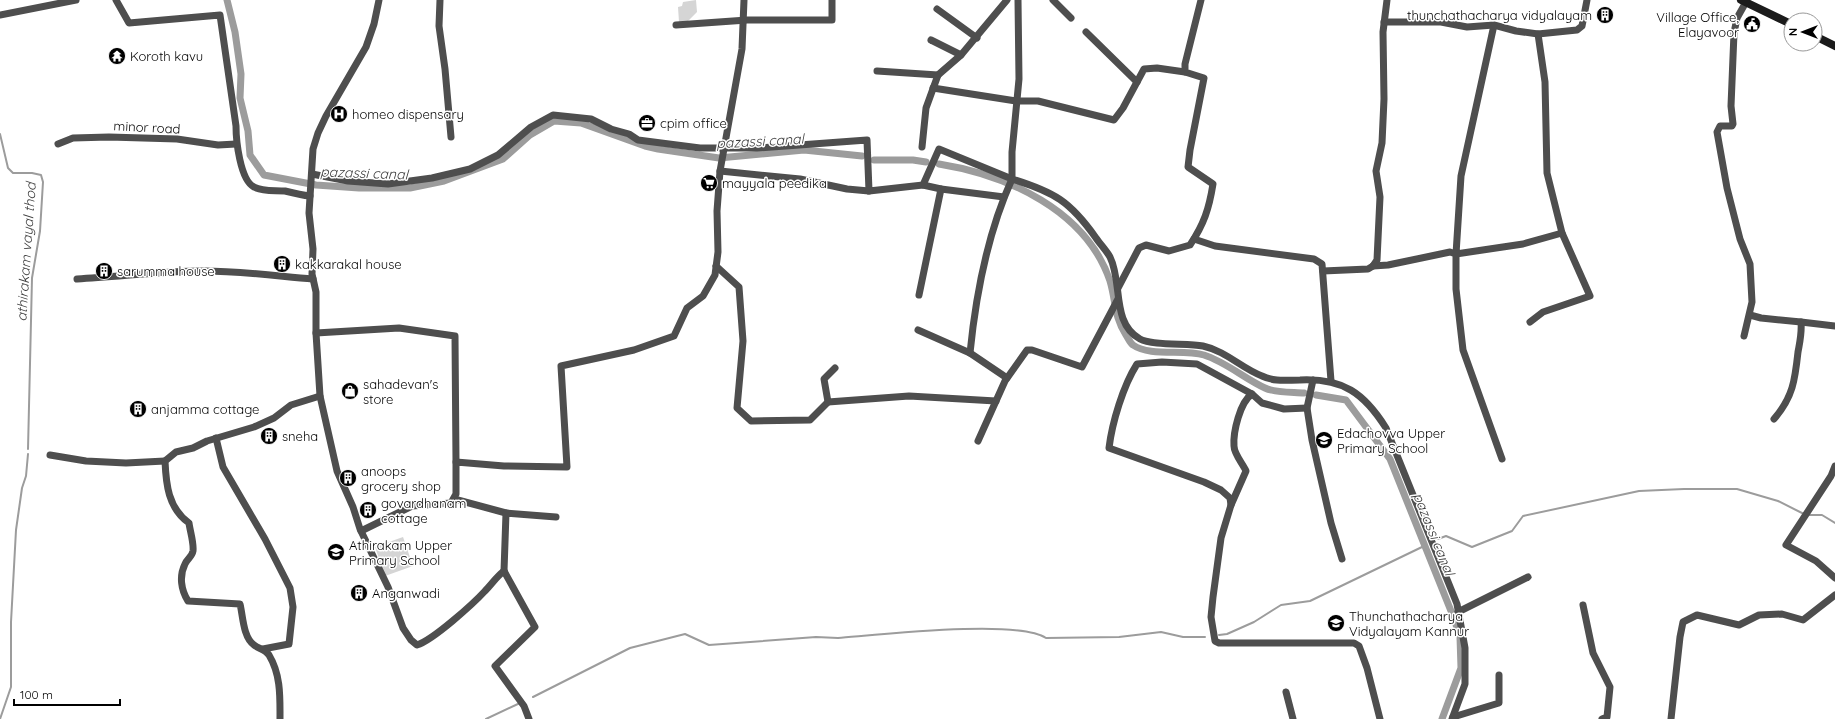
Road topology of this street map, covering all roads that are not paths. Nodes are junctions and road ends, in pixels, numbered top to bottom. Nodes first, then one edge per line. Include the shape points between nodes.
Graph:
1 (76, 0) edge
2 (116, 0) edge
3 (379, 0) edge
4 (440, 0) edge
5 (744, 0) edge
6 (832, 0) edge
7 (1007, 0) edge
8 (1018, 0) edge
9 (1053, 0) edge
10 (1201, 0) edge
11 (1387, 0) edge
12 (1587, 0) edge
13 (1743, 1) edge
14 (937, 10) dead end
15 (0, 15) edge
16 (1071, 18) dead end
17 (742, 20) junction
18 (1783, 20) edge
19 (1384, 22) junction
20 (676, 25) dead end
21 (1494, 25) junction
22 (1086, 32) dead end
23 (1538, 34) junction
24 (977, 38) junction
25 (931, 40) dead end
26 (1823, 40) edge
27 (1835, 46) edge
28 (961, 55) junction
29 (877, 71) dead end
30 (1186, 72) junction
31 (938, 75) junction
32 (1137, 82) junction
33 (933, 88) junction
34 (1016, 101) junction
35 (451, 138) dead end
36 (58, 144) dead end
37 (236, 144) junction
38 (922, 147) dead end
39 (725, 149) junction
40 (721, 167) junction
41 (311, 180) junction
42 (1011, 180) junction
43 (922, 185) junction
44 (941, 189) junction
45 (869, 191) junction
46 (310, 196) junction
47 (1004, 197) junction
48 (1562, 233) junction
49 (1194, 239) junction
50 (1456, 254) junction
51 (716, 266) junction
52 (1373, 266) junction
53 (1323, 271) junction
54 (77, 279) dead end
55 (313, 279) junction
56 (1118, 288) junction
57 (918, 295) dead end
58 (1118, 300) junction
59 (1750, 314) junction
60 (1530, 322) dead end
61 (1801, 322) junction
62 (1835, 326) edge
63 (918, 330) dead end
64 (316, 332) junction
65 (1744, 336) dead end
66 (970, 353) junction
67 (835, 368) dead end
68 (1007, 378) junction
69 (1313, 380) junction
70 (1331, 381) junction
71 (1252, 394) junction
72 (320, 396) junction
73 (996, 401) junction
74 (828, 402) junction
75 (1307, 408) junction
76 (1774, 418) dead end
77 (216, 438) junction
78 (978, 442) dead end
79 (50, 455) dead end
80 (1502, 459) dead end
81 (165, 461) junction
82 (456, 462) junction
83 (1835, 466) edge
84 (454, 499) junction
85 (1231, 505) junction
86 (506, 513) junction
87 (556, 517) dead end
88 (361, 531) junction
89 (1342, 559) dead end
90 (504, 571) junction
91 (1528, 577) dead end
92 (1835, 578) edge
93 (1835, 595) edge
94 (1583, 605) dead end
95 (1458, 612) junction
96 (263, 649) junction
97 (1499, 675) dead end
98 (1286, 692) dead end
99 (1453, 718) edge
100 (280, 719) edge
101 (529, 719) edge
102 (1293, 719) edge
103 (1380, 719) edge
104 (1602, 719) edge
105 (1671, 719) edge

1 - 15 street
2 - 37 street via 129,23 220,15 236,126
3 - 41 street via 366,46 318,133
4 - 35 street via 439,26
5 - 17 street
6 - 17 street via 832,20
7 - 24 street
8 - 34 street via 1019,79
9 - 16 street
10 - 30 street via 1185,64
11 - 19 street
12 - 23 street via 1582,26 1577,30
13 - 18 main road
13 - 59 street via 1734,33 1731,106 1733,124 1720,126 1717,132 1727,188 1740,239 1750,264 1753,290
14 - 24 street
17 - 20 street
17 - 39 street via 742,49
19 - 21 street via 1441,22 1467,27
19 - 52 street via 1384,106 1382,143 1376,171 1380,197 1379,238 1377,260
21 - 23 street
21 - 50 street via 1461,176
22 - 32 street
23 - 48 street via 1546,82 1547,173
24 - 28 street
25 - 28 street
26 - 27 main road
28 - 31 street
29 - 31 street
30 - 32 street via 1144,69
30 - 49 street via 1204,78 1188,167 1214,184 1210,207
31 - 33 street
32 - 34 street via 1124,108 1114,120 1038,101
33 - 34 street
33 - 38 street via 926,108
34 - 42 street
36 - 37 street, minor road via 73,138 109,137
37 - 46 street via 239,159 252,186
39 - 40 street
39 - 41 street via 671,146 638,140 591,119 553,115 531,127 498,155 470,168 432,178 388,184
39 - 45 street via 867,140
40 - 45 street
40 - 51 street
41 - 46 street
42 - 43 street via 939,149
42 - 47 street
42 - 56 street via 1041,188 1078,213 1110,258
43 - 44 street
43 - 45 street
44 - 47 street
44 - 57 street
46 - 55 street
47 - 66 street via 980,276 974,304
48 - 50 street via 1523,244
48 - 60 street via 1590,296 1543,312
49 - 53 street via 1215,246 1314,259 1322,264
49 - 56 street via 1190,245 1169,251 1146,245 1139,248
50 - 52 street via 1450,252
50 - 80 street via 1456,289 1463,350
51 - 74 street via 739,287 742,341 737,408 751,421 810,420
51 - 82 street via 703,296 687,308 674,336 634,350 562,366 567,468
52 - 53 street via 1368,269
53 - 70 street
54 - 55 street via 205,271
55 - 64 street via 316,292
56 - 58 street
58 - 68 street via 1082,367 1027,350
58 - 69 street via 1124,323 1132,334 1142,340 1202,346 1216,350 1261,376 1280,382
59 - 61 street via 1761,318
59 - 65 street
61 - 62 street
61 - 76 street via 1802,336 1797,373 1790,396
63 - 66 street
64 - 72 street
64 - 82 street via 399,328 455,336
66 - 68 street
67 - 74 street via 824,379
68 - 73 street
69 - 70 street
69 - 75 street
70 - 95 street via 1353,390 1370,405 1386,428 1440,559
71 - 75 street via 1262,403 1284,409
71 - 85 street via 1246,398 1240,411 1234,447 1246,471
71 - 85 street via 1197,364 1137,364 1130,375 1110,439 1109,448 1221,490 1230,498
72 - 77 street via 292,405 274,418
72 - 88 street via 337,471
73 - 74 street via 909,396
73 - 78 street
75 - 89 street via 1331,523
77 - 81 street via 176,452
77 - 96 street via 223,467 290,588 293,607 289,644
79 - 81 street via 86,461
81 - 96 street via 166,486 180,517 189,523 193,550 185,564 182,592 188,600 240,604 247,636 254,645
82 - 84 street
83 - 92 street via 1786,545 1816,561
84 - 86 street
84 - 88 street via 451,503 412,506
85 - 103 street via 1221,538 1213,597 1211,617 1215,642 1354,643 1359,646 1367,668
86 - 87 street
86 - 90 street
88 - 90 street via 388,587 403,628 417,645 425,643
90 - 101 street via 535,627 496,666 524,706
91 - 95 street
93 - 105 street via 1803,620 1782,614 1759,615 1739,625 1697,615 1683,622
94 - 104 street via 1593,653 1610,686 1607,717
95 - 99 street via 1465,648 1465,684
96 - 100 street via 269,655 279,682
97 - 99 street via 1499,703
98 - 102 street

